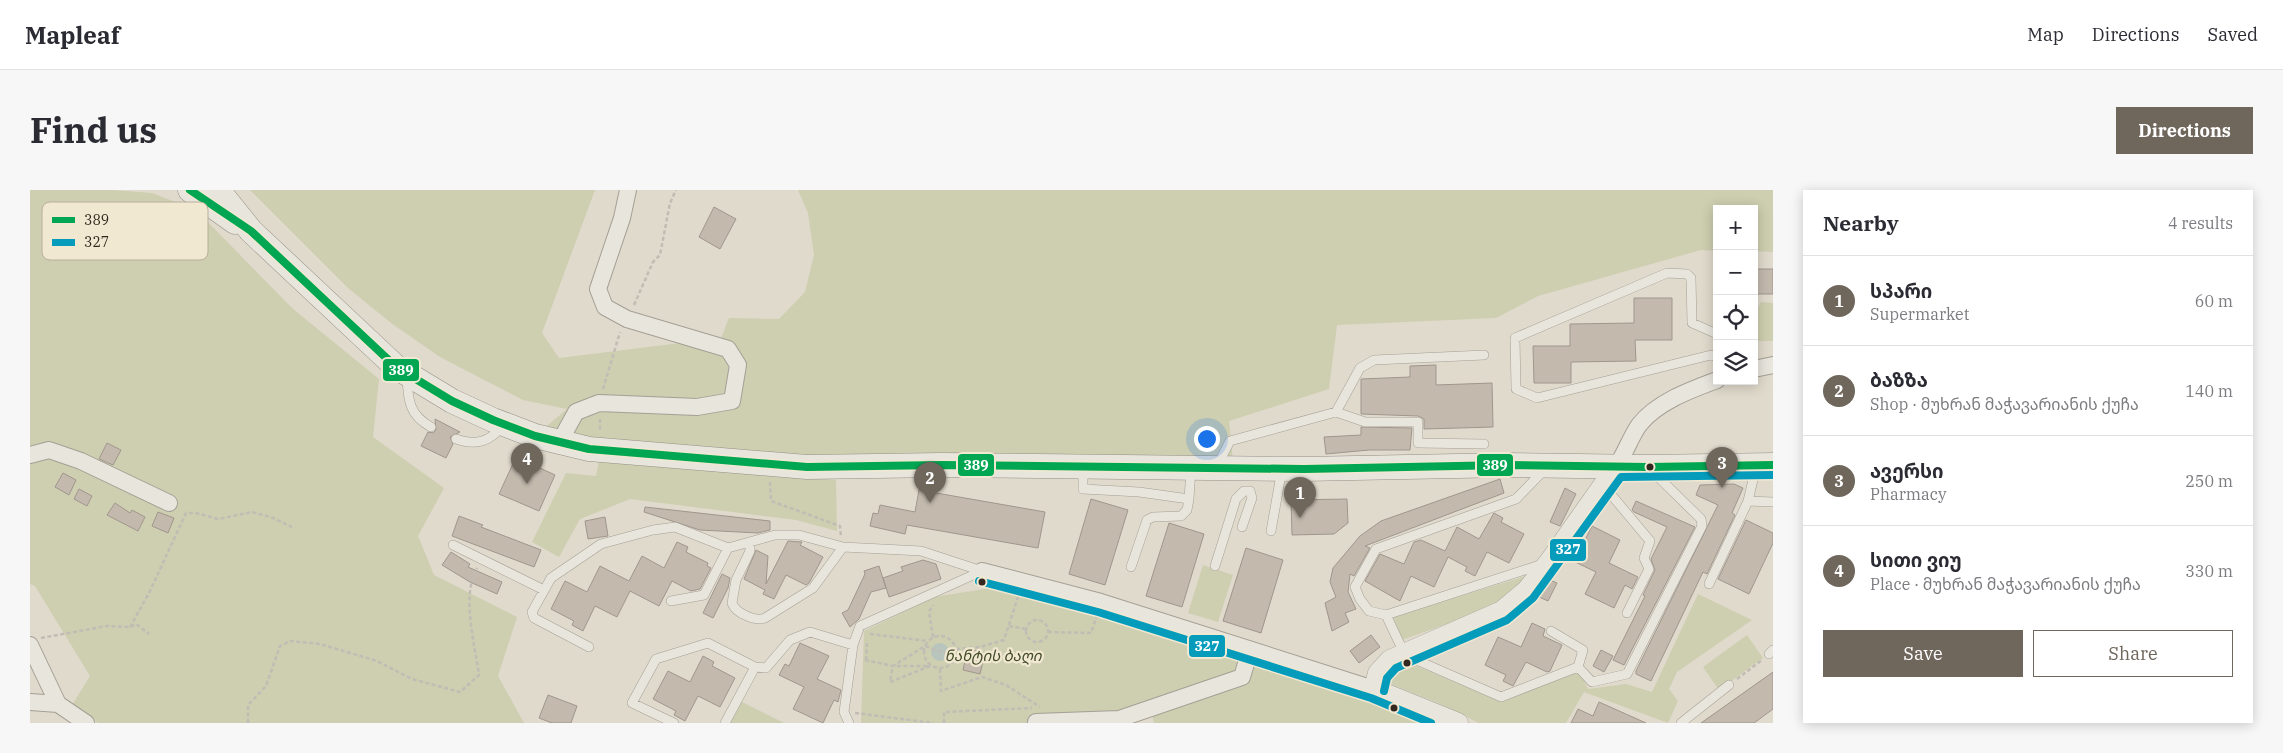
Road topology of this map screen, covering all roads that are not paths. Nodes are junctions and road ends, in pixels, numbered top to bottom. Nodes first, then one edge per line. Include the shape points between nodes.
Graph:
1 (190, 190) edge
2 (218, 190) edge
3 (628, 190) edge
4 (207, 202) edge
5 (208, 202) edge
6 (251, 232) junction
7 (1713, 332) edge
8 (1484, 355) dead end
9 (1713, 355) edge
10 (1773, 365) edge
11 (1758, 368) edge
12 (407, 374) junction
13 (1713, 381) edge
14 (1336, 412) junction
15 (504, 424) junction
16 (431, 426) dead end
17 (456, 439) dead end
18 (1230, 441) junction
19 (559, 443) junction
20 (1484, 444) dead end
21 (30, 455) edge
22 (1765, 464) edge
23 (1550, 465) junction
24 (1083, 468) junction
25 (1191, 468) junction
26 (1215, 468) junction
27 (1282, 468) junction
28 (1648, 468) junction
29 (1609, 476) junction
30 (1251, 477) junction
31 (1189, 499) junction
32 (1748, 501) junction
33 (169, 502) dead end
34 (1773, 502) edge
35 (1242, 527) dead end
36 (1271, 531) dead end
37 (750, 542) junction
38 (453, 545) dead end
39 (843, 547) junction
40 (728, 548) junction
41 (1549, 562) junction
42 (1215, 566) dead end
43 (1131, 567) dead end
44 (982, 571) junction
45 (1709, 584) dead end
46 (544, 590) junction
47 (671, 601) dead end
48 (1627, 613) dead end
49 (1386, 614) junction
50 (1551, 631) dead end
51 (35, 642) edge
52 (853, 645) junction
53 (589, 647) dead end
54 (1250, 650) junction
55 (1405, 655) junction
56 (755, 667) junction
57 (1578, 667) junction
58 (1729, 685) road end
59 (1374, 689) junction
60 (30, 702) edge
61 (58, 704) junction
62 (1036, 722) edge
63 (86, 723) edge
64 (674, 723) edge
65 (725, 723) edge
66 (849, 723) edge
67 (1457, 723) edge
68 (1681, 723) edge

1 - 4 main road
2 - 6 main road
3 - 19 street via 598,289 605,307 627,319 728,349 738,365 732,401 697,407 599,403 576,412
5 - 6 main road
6 - 12 main road via 380,354
7 - 9 lane via 1692,323 1691,278 1686,274 1667,272 1515,338 1516,389 1537,398
8 - 14 lane via 1374,360 1360,368
10 - 11 street
12 - 15 main road via 452,401
12 - 16 lane via 412,412
13 - 29 street via 1689,390 1658,408 1639,425
14 - 18 lane
14 - 20 lane via 1365,422 1418,422 1418,442
15 - 17 lane via 482,442 469,444
15 - 19 main road
18 - 26 lane
18 - 30 lane via 1233,461
19 - 24 main road via 589,449 769,465
21 - 33 street via 49,450 73,458
22 - 28 main road
22 - 32 lane
23 - 27 main road
23 - 29 main road
23 - 49 lane via 1516,499 1376,549 1355,587 1369,610
24 - 25 main road
24 - 31 lane via 1083,489
25 - 26 main road
25 - 31 lane
26 - 30 main road
27 - 30 main road
27 - 36 lane
28 - 29 main road
28 - 57 lane via 1701,520 1702,526 1628,674 1592,682
29 - 41 street
29 - 48 lane via 1650,541 1644,558 1649,569
30 - 35 lane via 1252,498
30 - 42 lane via 1236,499
31 - 43 lane via 1187,510 1181,516 1147,520
32 - 34 lane
32 - 45 lane
37 - 39 lane via 799,535
37 - 39 lane via 750,551 736,580 732,603 736,609 756,619 765,618 813,588
37 - 40 lane
38 - 46 lane
39 - 44 lane via 921,551
40 - 46 lane via 676,527 653,530 601,544 551,578
40 - 47 lane via 704,595
41 - 49 lane
41 - 55 street via 1527,590 1502,611
44 - 52 lane via 860,626
44 - 54 street via 1102,602
46 - 53 lane via 532,616
49 - 55 lane
50 - 57 lane via 1583,650
51 - 61 street
52 - 56 lane via 810,632 790,640 766,668
52 - 66 lane via 844,712
54 - 59 street
54 - 62 street via 1242,677 1119,719
55 - 57 lane via 1499,696
55 - 59 street via 1390,660 1384,666 1378,673
56 - 64 lane via 708,644 656,659 632,703
56 - 65 lane
58 - 68 lane
59 - 67 street
60 - 61 street
61 - 63 street

